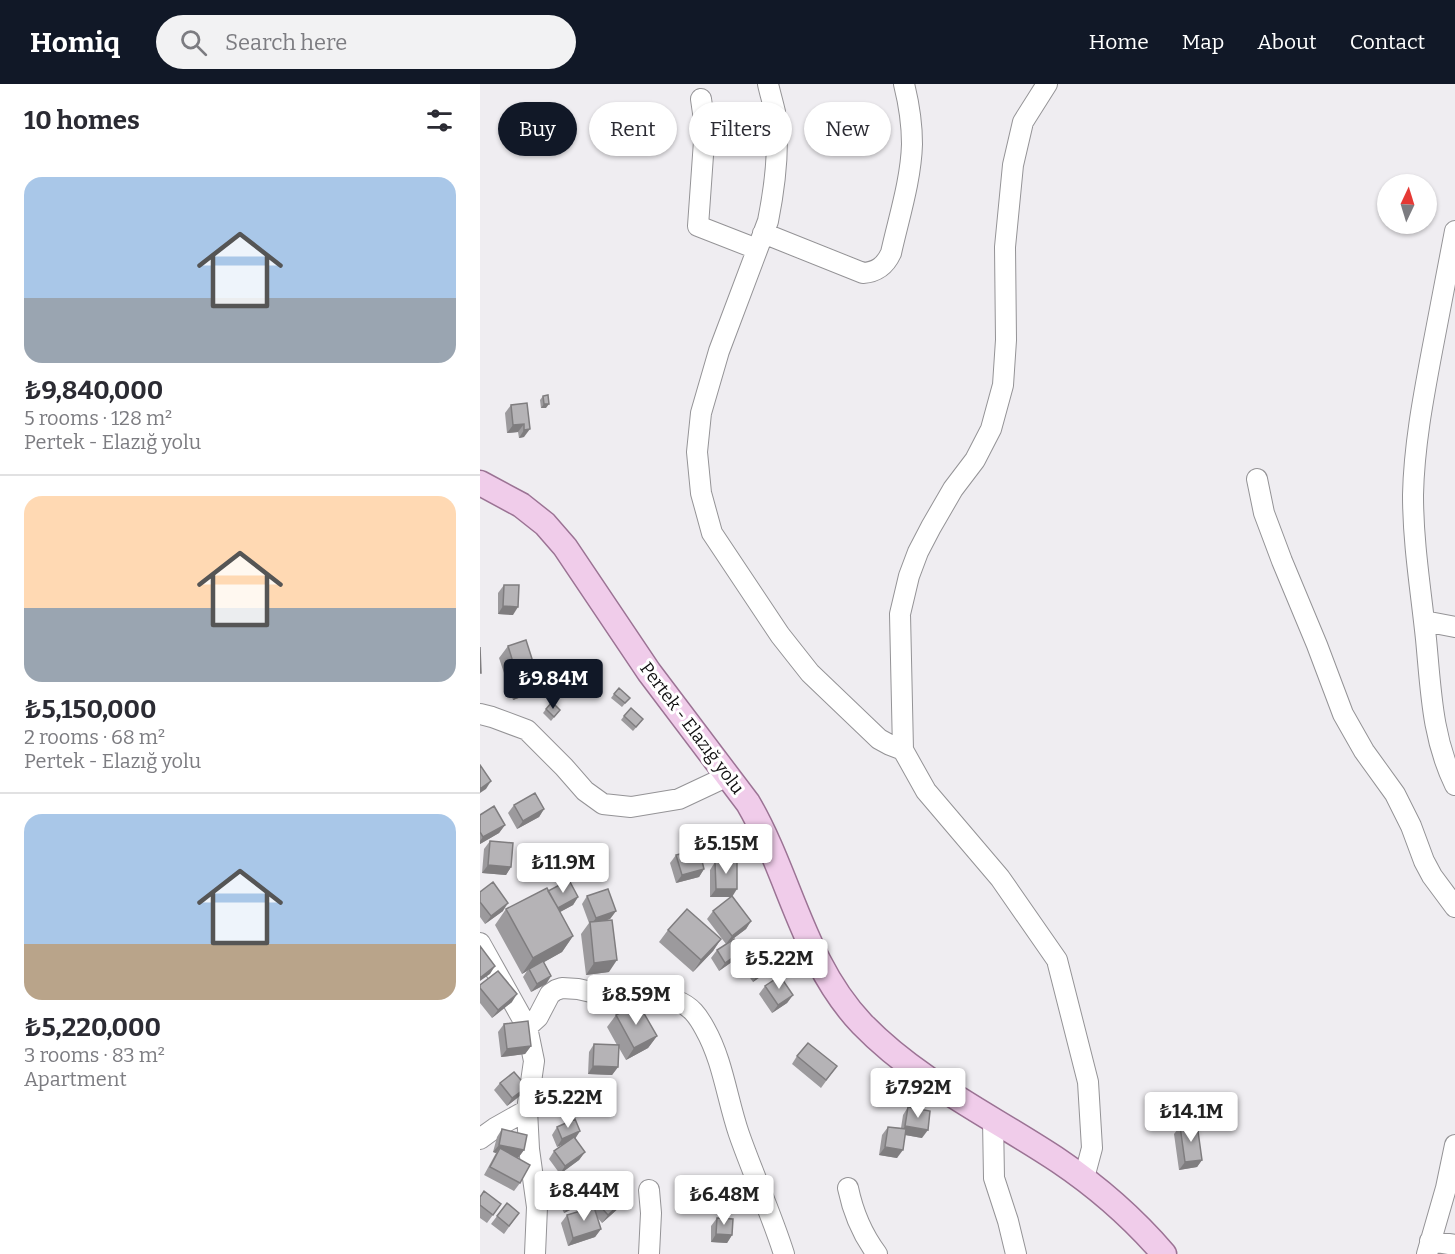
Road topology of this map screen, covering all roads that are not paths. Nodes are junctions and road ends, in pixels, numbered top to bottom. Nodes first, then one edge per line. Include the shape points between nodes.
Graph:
1 (768, 84) edge
2 (904, 84) edge
3 (1047, 84) edge
4 (701, 99) dead end
5 (1455, 231) edge
6 (760, 241) junction
7 (1257, 479) dead end
8 (480, 483) edge
9 (1424, 621) junction
10 (1455, 627) edge
11 (480, 714) edge
12 (903, 750) junction
13 (728, 776) junction
14 (1455, 785) edge
15 (1455, 907) edge
16 (480, 944) edge
17 (527, 1027) junction
18 (527, 1110) junction
19 (993, 1120) junction
20 (480, 1138) edge
21 (1455, 1145) edge
22 (1084, 1178) junction
23 (848, 1188) dead end
24 (649, 1190) dead end
25 (1455, 1245) edge
26 (1429, 1247) edge
27 (535, 1254) edge
28 (649, 1254) edge
29 (784, 1254) edge
30 (877, 1254) edge
31 (1016, 1254) edge
32 (1164, 1254) edge

1 - 6 street via 775,112 776,165 772,202
2 - 6 street via 912,127 911,164 891,253 885,264 863,273
3 - 12 street via 1023,122 1013,165 1005,247 1003,385 991,429 918,552 900,615
4 - 6 street via 705,127 698,226
5 - 9 street via 1417,441 1414,537
6 - 12 street via 719,351 701,413 698,462 706,513 712,533 810,673 879,739
7 - 15 street via 1264,513 1343,714 1395,794 1424,861
8 - 13 main road, Pertek - Elazığ yolu via 521,505 565,547 649,672
9 - 10 street
9 - 14 street via 1434,722
11 - 13 street via 527,730 585,791 603,804 631,807 679,799
12 - 22 street via 926,791 999,878 1057,960 1088,1082 1092,1148
13 - 19 main road, Pertek - Elazığ yolu via 761,826 808,939 841,998 889,1050
16 - 17 street
17 - 18 street via 534,1061
17 - 29 street via 538,1017 550,994 562,988 686,1004 705,1028 718,1058 739,1134
18 - 20 street
18 - 27 street via 537,1207
19 - 22 main road, Pertek - Elazığ yolu
19 - 31 street via 994,1178
21 - 26 street
22 - 32 main road, Pertek - Elazığ yolu via 1130,1217
23 - 30 street via 859,1224
24 - 28 street
25 - 26 street

